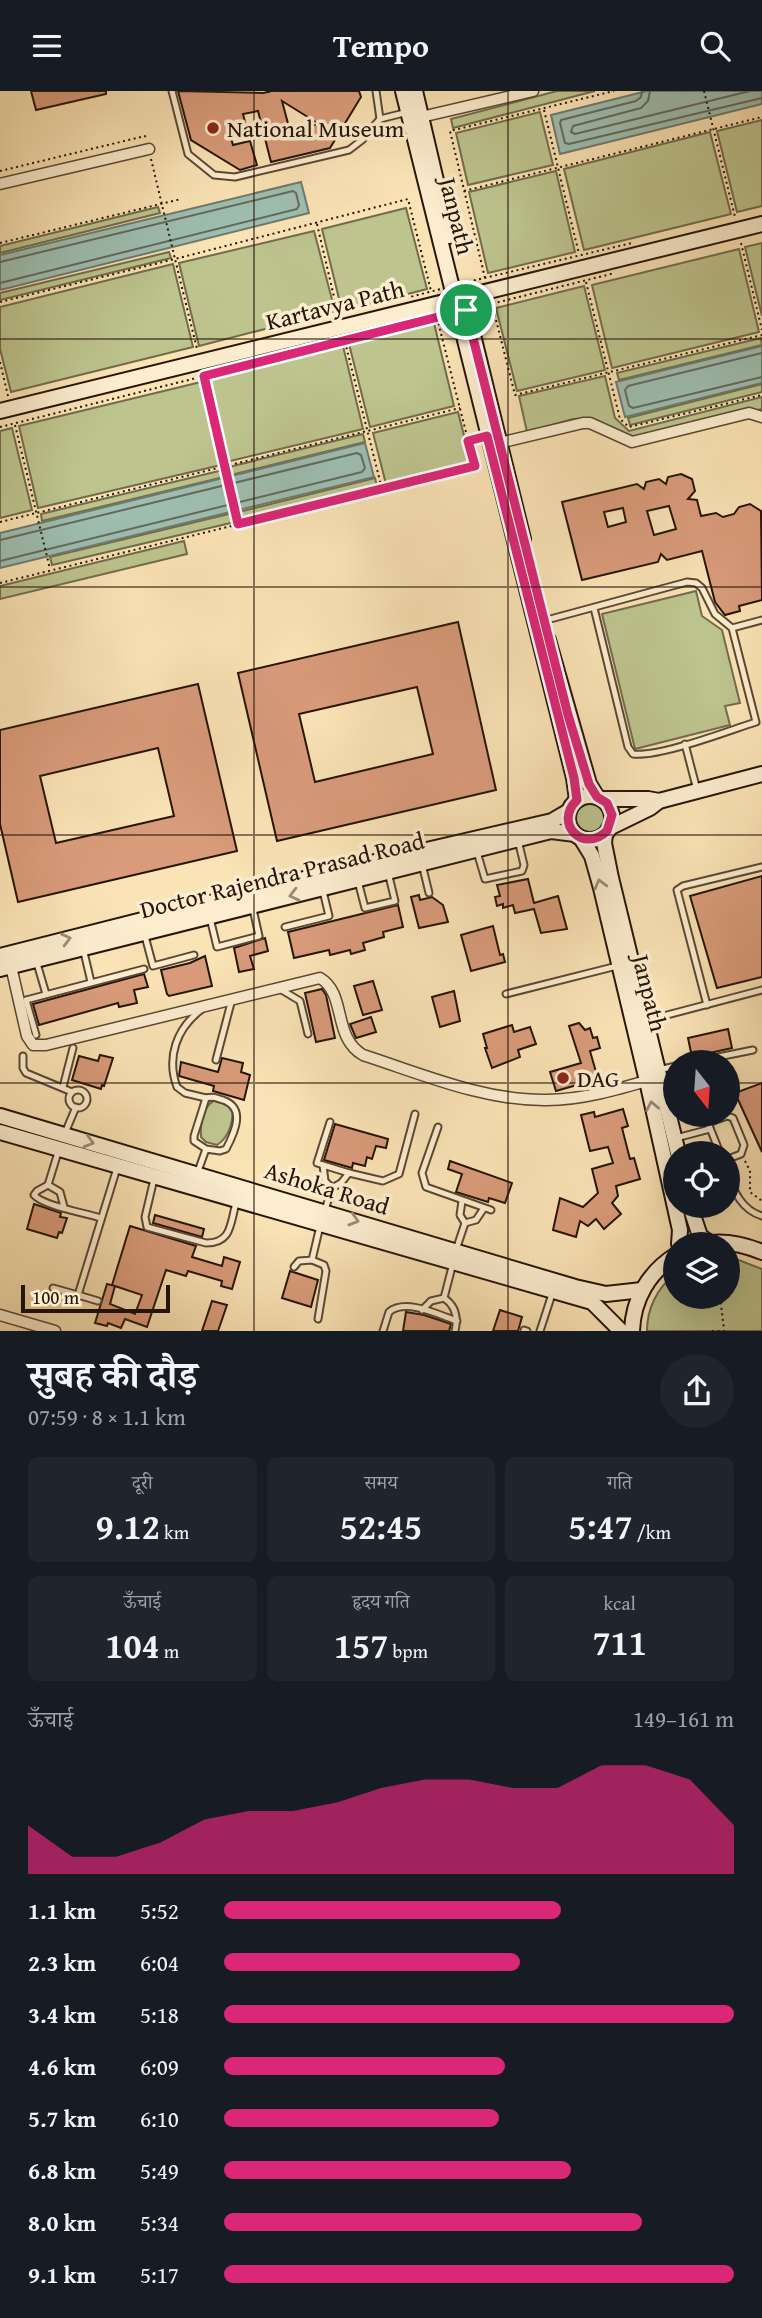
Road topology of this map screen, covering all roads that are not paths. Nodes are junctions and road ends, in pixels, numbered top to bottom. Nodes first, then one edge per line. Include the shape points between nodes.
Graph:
1 (172, 91) edge
2 (376, 91) edge
3 (403, 91) edge
4 (415, 91) edge
5 (533, 91) edge
6 (414, 115) junction
7 (380, 119) junction
8 (149, 149) road end
9 (0, 184) edge
10 (762, 224) edge
11 (461, 305) junction
12 (0, 411) edge
13 (762, 417) edge
14 (493, 439) junction
15 (528, 576) junction
16 (594, 608) junction
17 (762, 620) edge
18 (543, 621) junction
19 (732, 628) junction
20 (759, 721) edge
21 (685, 744) junction
22 (762, 774) edge
23 (697, 790) junction
24 (599, 798) junction
25 (659, 801) junction
26 (573, 806) junction
27 (607, 831) junction
28 (578, 836) junction
29 (517, 840) junction
30 (476, 850) junction
31 (422, 864) junction
32 (762, 867) edge
33 (388, 872) junction
34 (358, 880) junction
35 (323, 888) junction
36 (429, 893) dead end
37 (253, 905) junction
38 (209, 916) junction
39 (285, 927) dead end
40 (144, 933) junction
41 (82, 948) junction
42 (194, 955) dead end
43 (36, 960) junction
44 (5, 961) edge
45 (620, 965) junction
46 (144, 969) dead end
47 (91, 982) junction
48 (277, 988) junction
49 (762, 990) edge
50 (46, 994) junction
51 (506, 994) dead end
52 (232, 999) junction
53 (208, 1005) junction
54 (706, 1005) junction
55 (645, 1021) junction
56 (308, 1034) dead end
57 (36, 1035) dead end
58 (73, 1048) dead end
59 (753, 1049) dead end
60 (740, 1052) edge
61 (23, 1056) dead end
62 (216, 1060) dead end
63 (661, 1081) edge
64 (63, 1087) junction
65 (72, 1092) junction
66 (206, 1098) junction
67 (76, 1107) junction
68 (415, 1114) dead end
69 (0, 1116) edge
70 (330, 1122) dead end
71 (438, 1127) dead end
72 (710, 1129) junction
73 (0, 1132) edge
74 (675, 1141) edge
75 (686, 1141) edge
76 (715, 1141) edge
77 (62, 1142) junction
78 (206, 1149) junction
79 (740, 1154) edge
80 (118, 1165) junction
81 (323, 1165) junction
82 (349, 1173) junction
83 (155, 1176) junction
84 (194, 1181) junction
85 (48, 1185) junction
86 (332, 1188) junction
87 (237, 1200) junction
88 (462, 1201) junction
89 (740, 1201) edge
90 (64, 1207) junction
91 (484, 1208) junction
92 (491, 1210) dead end
93 (762, 1216) edge
94 (322, 1217) junction
95 (102, 1218) junction
96 (465, 1223) junction
97 (680, 1232) edge
98 (740, 1244) edge
99 (762, 1252) edge
100 (454, 1256) junction
101 (312, 1260) junction
102 (663, 1265) edge
103 (294, 1268) dead end
104 (53, 1288) dead end
105 (642, 1290) junction
106 (553, 1291) junction
107 (78, 1295) junction
108 (444, 1298) junction
109 (98, 1301) dead end
110 (422, 1310) junction
111 (0, 1315) edge
112 (318, 1319) dead end
113 (457, 1321) junction
114 (55, 1331) edge
115 (383, 1331) edge
116 (454, 1331) edge
117 (540, 1331) edge
118 (621, 1331) edge
119 (632, 1331) edge

1 - 7 lane via 188,154 214,175 234,177 349,150
2 - 7 lane
3 - 6 main road, Janpath
4 - 6 main road, Janpath
5 - 6 street
6 - 7 lane
6 - 11 main road, Janpath
8 - 9 street
10 - 11 main road, Kartavya Path
11 - 12 main road, Kartavya Path
11 - 14 main road, Janpath
13 - 14 street via 749,413 632,442 590,423
14 - 15 main road, Janpath
15 - 18 main road, Janpath
15 - 26 main road, Janpath via 574,778
16 - 18 lane
16 - 19 lane via 696,583 715,614
16 - 21 lane via 628,747 641,755
17 - 19 lane
18 - 24 main road, Janpath via 585,772
19 - 20 lane
20 - 21 lane
21 - 23 lane
22 - 23 main road
23 - 25 main road
24 - 25 main road
24 - 26 main road via 586,796
24 - 27 main road via 612,815
25 - 27 main road
26 - 28 main road via 569,824
44 -> 26 main road, Doctor Rajendra Prasad Road via 332,872 552,821
27 - 28 main road via 594,839
27 - 55 main road, Janpath via 604,843
28 - 29 main road, Doctor Rajendra Prasad Road via 551,831
45 -> 28 main road, Janpath via 592,856
29 - 30 main road, Doctor Rajendra Prasad Road
29 - 30 lane via 524,868 489,880 483,876
30 - 31 main road, Doctor Rajendra Prasad Road
31 - 33 main road, Doctor Rajendra Prasad Road
31 - 36 lane
32 - 54 lane via 677,890
33 - 34 main road, Doctor Rajendra Prasad Road
33 - 34 lane via 395,901 365,908
34 - 35 main road, Doctor Rajendra Prasad Road
35 -> 37 main road, Doctor Rajendra Prasad Road
35 - 39 lane via 329,916
37 - 38 main road, Doctor Rajendra Prasad Road
37 - 38 lane via 259,936 217,947
38 - 40 main road, Doctor Rajendra Prasad Road
40 - 41 main road, Doctor Rajendra Prasad Road
40 - 42 lane via 153,966
41 - 43 main road, Doctor Rajendra Prasad Road
41 - 47 lane
43 - 44 main road, Doctor Rajendra Prasad Road
43 - 50 lane
44 - 53 street via 33,1045
45 - 51 lane
45 - 63 main road, Janpath
46 - 47 lane
47 - 50 lane
48 - 52 street
48 - 56 lane via 300,1001
48 - 63 street via 320,978 334,994 348,1044 354,1050 467,1088 509,1098 548,1100
49 - 54 lane
50 - 57 lane via 26,1000
52 - 53 street
52 - 62 lane
53 - 66 lane via 181,1028 174,1051 177,1087
54 - 55 lane
55 - 63 main road, Janpath
58 - 64 lane
59 - 60 lane
61 - 64 lane via 26,1073
63 - 74 main road, Janpath
97 -> 63 main road, Janpath
64 - 65 lane
65 - 67 lane via 69,1100
65 - 67 lane via 87,1096 88,1103
66 - 78 lane via 194,1141
66 - 78 lane via 230,1103 237,1113 226,1149
67 - 77 lane
68 - 82 lane via 399,1174 383,1181
69 - 77 main road, Ashoka Road
70 - 81 lane via 317,1163
71 - 88 lane via 422,1181 435,1192
72 - 75 lane
72 - 76 lane
72 - 79 lane via 708,1123 733,1118 744,1145
73 - 77 main road, Ashoka Road
77 - 80 main road, Ashoka Road
77 -> 84 main road, Ashoka Road
77 - 85 lane
78 - 84 lane
80 - 83 main road, Ashoka Road
80 - 95 lane
81 - 82 lane
81 - 86 lane via 325,1181
82 - 86 lane
83 - 84 main road, Ashoka Road
83 - 87 lane via 147,1227 206,1243 223,1240
84 - 87 main road, Ashoka Road
84 - 94 main road, Ashoka Road
85 - 90 lane via 60,1192
85 - 90 lane via 34,1195
86 - 94 lane
87 - 94 main road, Ashoka Road
88 - 91 lane
88 - 96 lane via 459,1210
89 - 93 lane
90 - 95 lane
91 - 92 lane
91 - 96 lane via 476,1220
94 - 100 main road, Ashoka Road
94 - 101 lane
95 - 107 lane
96 - 100 lane
98 - 99 main road
100 - 105 main road, Ashoka Road via 606,1294
100 - 106 main road, Ashoka Road
100 - 108 lane
101 - 103 lane via 299,1261
101 - 112 lane via 326,1271
102 - 105 main road
104 - 107 lane
105 - 119 main road
106 - 117 lane
106 - 118 main road, Ashoka Road via 592,1302
107 - 109 lane
108 - 110 lane via 431,1301
108 - 113 lane via 454,1308
110 - 113 lane
110 - 115 lane via 394,1308
111 - 114 street
113 - 116 lane

